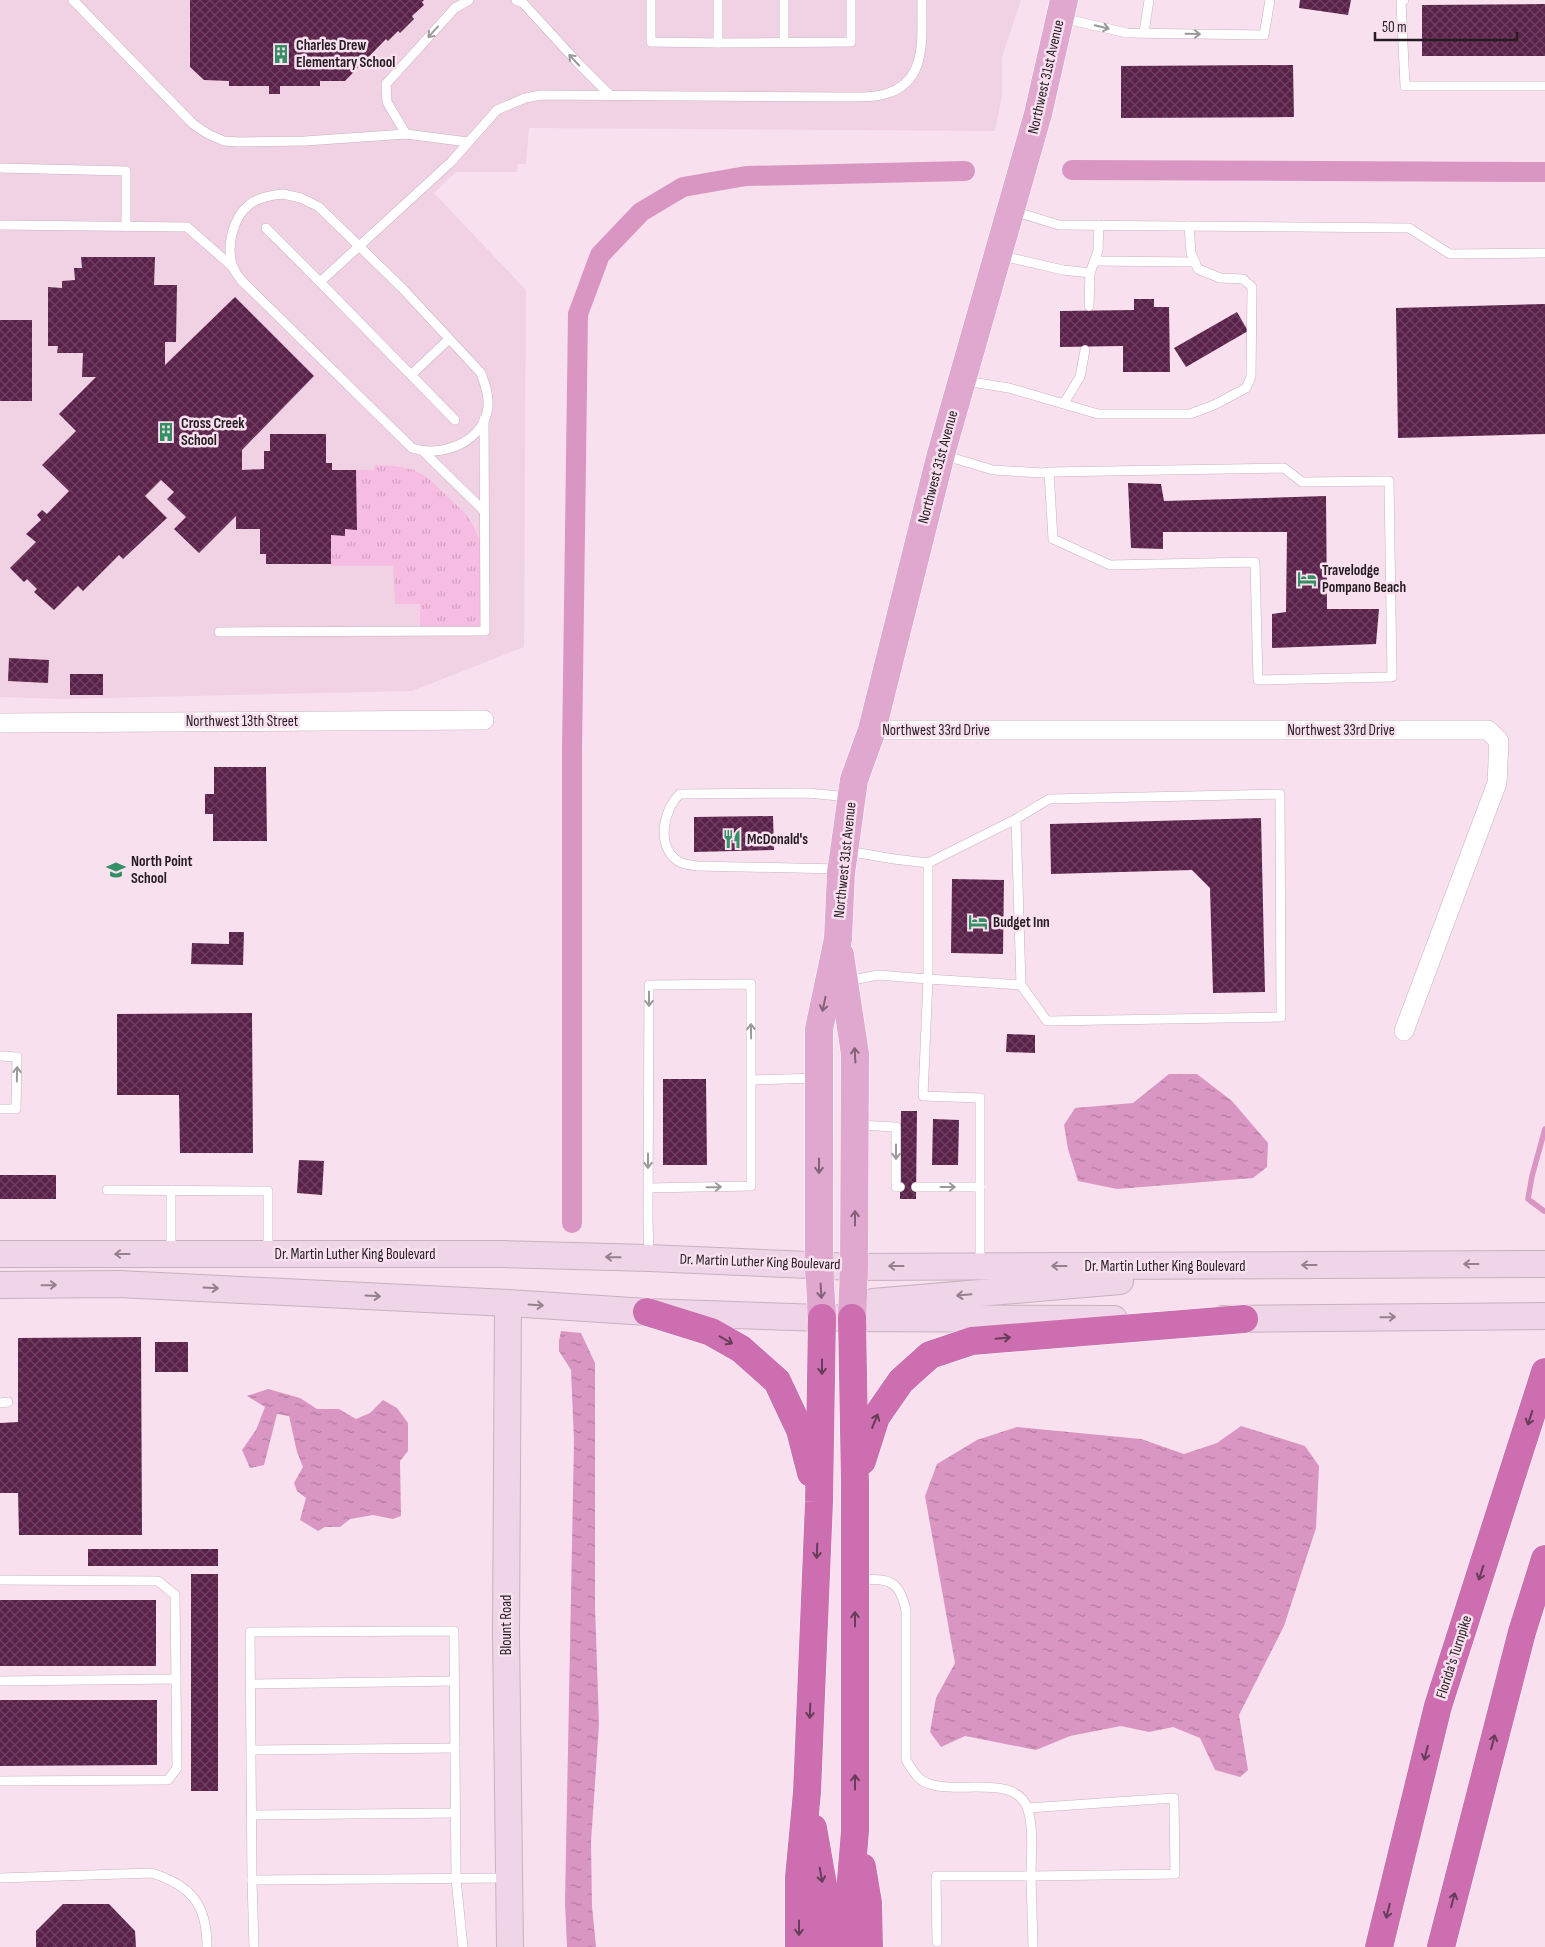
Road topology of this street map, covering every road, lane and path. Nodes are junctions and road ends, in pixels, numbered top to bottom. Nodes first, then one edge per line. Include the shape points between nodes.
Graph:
1 (73, 0) edge
2 (469, 0) edge
3 (516, 0) edge
4 (651, 0) edge
5 (718, 0) edge
6 (784, 0) edge
7 (851, 0) edge
8 (922, 0) edge
9 (1149, 0) edge
10 (1270, 0) edge
11 (1404, 0) edge
12 (1062, 9) edge
13 (1144, 33) junction
14 (784, 42) junction
15 (718, 43) junction
16 (1545, 86) edge
17 (609, 94) junction
18 (406, 134) junction
19 (468, 142) junction
20 (0, 168) edge
21 (1011, 210) junction
22 (0, 225) edge
23 (1099, 225) junction
24 (126, 226) junction
25 (1189, 226) junction
26 (266, 228) dead end
27 (360, 246) junction
28 (1545, 253) edge
29 (998, 255) junction
30 (1094, 261) junction
31 (1195, 262) junction
32 (234, 268) junction
33 (1090, 273) junction
34 (320, 282) junction
35 (1089, 306) dead end
36 (449, 339) junction
37 (1085, 350) dead end
38 (411, 375) junction
39 (961, 381) junction
40 (1064, 403) junction
41 (484, 419) junction
42 (455, 420) dead end
43 (424, 452) junction
44 (940, 454) junction
45 (1049, 472) junction
46 (484, 511) junction
47 (219, 632) dead end
48 (484, 720) dead end
49 (0, 722) edge
50 (872, 730) junction
51 (851, 797) junction
52 (1016, 820) junction
53 (843, 859) junction
54 (928, 863) junction
55 (838, 939) junction
56 (928, 979) junction
57 (844, 981) junction
58 (1021, 985) junction
59 (1404, 1031) dead end
60 (0, 1056) edge
61 (819, 1078) junction
62 (752, 1080) junction
63 (0, 1109) edge
64 (855, 1125) junction
65 (900, 1187) dead end
66 (916, 1187) dead end
67 (980, 1187) junction
68 (648, 1188) junction
69 (107, 1190) dead end
70 (171, 1190) junction
71 (0, 1254) edge
72 (59, 1254) junction
73 (171, 1254) junction
74 (268, 1254) junction
75 (649, 1258) junction
76 (819, 1264) junction
77 (1533, 1264) edge
78 (1185, 1265) junction
79 (854, 1266) junction
80 (980, 1266) junction
81 (0, 1268) edge
82 (0, 1285) edge
83 (508, 1303) junction
84 (647, 1312) junction
85 (1545, 1316) edge
86 (822, 1318) junction
87 (852, 1318) junction
88 (1244, 1319) junction
89 (1545, 1372) edge
90 (855, 1484) junction
91 (819, 1502) junction
92 (1545, 1559) edge
93 (855, 1579) junction
94 (0, 1580) edge
95 (176, 1679) junction
96 (0, 1681) edge
97 (454, 1682) junction
98 (251, 1684) junction
99 (455, 1748) junction
100 (252, 1750) junction
101 (0, 1781) edge
102 (807, 1792) junction
103 (1028, 1808) junction
104 (456, 1813) junction
105 (252, 1815) junction
106 (855, 1831) junction
107 (1031, 1876) junction
108 (0, 1878) edge
109 (509, 1878) junction
110 (456, 1879) junction
111 (252, 1880) junction
112 (937, 1942) dead end
113 (207, 1947) edge
114 (254, 1947) edge
115 (463, 1947) edge
116 (510, 1947) edge
117 (799, 1947) edge
118 (823, 1947) edge
119 (848, 1947) edge
120 (869, 1947) edge
121 (1033, 1947) edge
122 (1379, 1947) edge
123 (1441, 1947) edge

1 - 18 lane via 193,124 224,141 298,141
2 -> 18 lane via 455,8 386,84 387,102
17 -> 3 lane
4 - 15 lane via 651,42
5 - 15 lane
6 - 14 lane
7 - 14 lane via 851,42
8 - 17 lane via 920,59 908,82 884,94 843,97
9 - 13 lane
13 -> 10 lane via 1264,35
11 - 16 lane via 1404,86
12 -> 13 lane via 1127,33
12 - 21 main road, Northwest 31st Avenue via 1038,114
14 - 15 lane
17 - 19 lane via 525,98 496,110
18 - 19 lane
19 - 27 lane
20 - 24 lane via 126,171
21 - 23 lane via 1059,225
21 - 29 main road, Northwest 31st Avenue
22 - 24 lane
23 - 25 lane
23 - 30 lane via 1098,252
24 - 32 lane via 187,227
25 - 28 lane via 1409,228 1450,254
25 - 31 lane
26 - 34 lane
27 - 32 lane via 319,207 283,194 266,196 250,205 233,230 230,244
27 - 34 lane
27 - 36 lane
29 - 33 lane
29 - 39 main road, Northwest 31st Avenue
30 - 31 lane
30 - 33 lane
31 - 40 lane via 1198,269 1220,278 1243,278 1252,287 1251,377 1246,388 1214,406 1190,414 1098,414
32 - 43 lane via 242,281 407,444
33 - 35 lane
34 - 38 lane
36 - 38 lane
36 - 41 lane via 481,374 488,397
37 - 40 lane via 1080,377
38 - 42 lane
39 - 40 lane via 1009,388
39 - 44 main road, Northwest 31st Avenue
41 - 43 lane via 477,432 466,441 447,449
41 - 46 lane
43 - 46 lane
44 - 45 lane via 993,470
44 - 50 main road, Northwest 31st Avenue
45 - 45 lane via 1284,468 1302,482 1389,481 1392,677 1258,680 1255,562 1110,565 1053,539
46 - 47 lane via 485,631
48 - 49 street, Northwest 13th Street
50 - 51 main road, Northwest 31st Avenue
50 - 59 street, Northwest 33rd Drive via 1488,730 1499,741 1497,783
51 - 53 main road, Northwest 31st Avenue
51 - 53 lane via 808,793 680,794 671,804 665,820 668,850 678,861 686,864
52 - 54 lane
52 - 58 lane
52 - 58 lane via 1049,799 1280,794 1281,1017 1047,1021
53 - 54 lane
53 - 55 main road, Northwest 31st Avenue
54 - 56 lane
55 - 57 main road, Northwest 31st Avenue
55 -> 61 main road, Northwest 31st Avenue via 819,1029
56 - 57 lane via 878,975
56 - 58 lane
56 - 67 lane via 923,1096 980,1098
64 -> 57 main road, Northwest 31st Avenue via 855,1054
63 -> 60 lane via 16,1109 17,1056
61 - 62 lane
61 -> 76 main road, Northwest 31st Avenue
68 -> 62 lane via 751,1186
62 -> 68 lane via 750,984 649,985
64 -> 65 lane via 896,1127 896,1187
79 -> 64 main road, Northwest 31st Avenue
66 -> 67 lane
67 - 80 lane
68 - 75 lane
69 - 70 lane
70 - 73 lane
70 - 74 lane via 268,1191
71 - 72 main road, Dr. Martin Luther King Boulevard
73 -> 72 main road, Dr. Martin Luther King Boulevard
72 - 81 main road via 42,1267
73 - 74 main road, Dr. Martin Luther King Boulevard
75 -> 74 main road, Dr. Martin Luther King Boulevard
75 - 76 main road, Dr. Martin Luther King Boulevard
76 - 79 main road, Dr. Martin Luther King Boulevard
76 -> 86 main road, Northwest 31st Avenue
77 -> 78 main road, Dr. Martin Luther King Boulevard
78 -> 80 main road, Dr. Martin Luther King Boulevard
78 -> 87 main road via 1146,1279 874,1302
80 -> 79 main road, Dr. Martin Luther King Boulevard
79 - 87 main road, Northwest 31st Avenue
82 -> 83 main road via 119,1284
83 -> 84 main road
83 - 109 main road, Blount Road via 506,1634
84 - 86 main road
84 -> 91 highway via 711,1332 741,1349 776,1381 800,1430
88 -> 85 main road
86 - 87 main road
86 -> 91 highway
87 - 88 main road
87 - 90 highway
90 -> 88 highway via 876,1417 901,1381 930,1355 972,1341
89 -> 122 highway, Florida's Turnpike via 1438,1706
90 - 93 highway
91 -> 102 highway
123 -> 92 highway via 1522,1632
93 - 103 lane via 888,1580 903,1597 906,1611 906,1760 912,1771 932,1784 1004,1788 1018,1795
106 -> 93 highway
94 - 95 lane via 158,1581 175,1595
95 - 96 lane
95 - 101 lane via 177,1768 168,1780
97 - 98 lane
97 - 98 lane via 454,1631 250,1632
97 - 99 lane
98 - 100 lane
99 - 100 lane
99 - 104 lane
100 - 105 lane
102 -> 117 highway via 799,1878
102 -> 118 highway via 823,1885
103 - 107 lane
103 - 107 lane via 1174,1798 1175,1874
104 - 105 lane
104 - 110 lane
105 - 111 lane
106 - 119 highway
106 - 120 highway via 868,1903
107 - 112 lane via 936,1876
107 - 121 lane
108 - 113 lane via 159,1875 172,1880 196,1900 207,1928
109 - 110 lane
109 - 116 main road, Blount Road
110 - 111 lane
110 - 115 lane
111 - 114 lane

